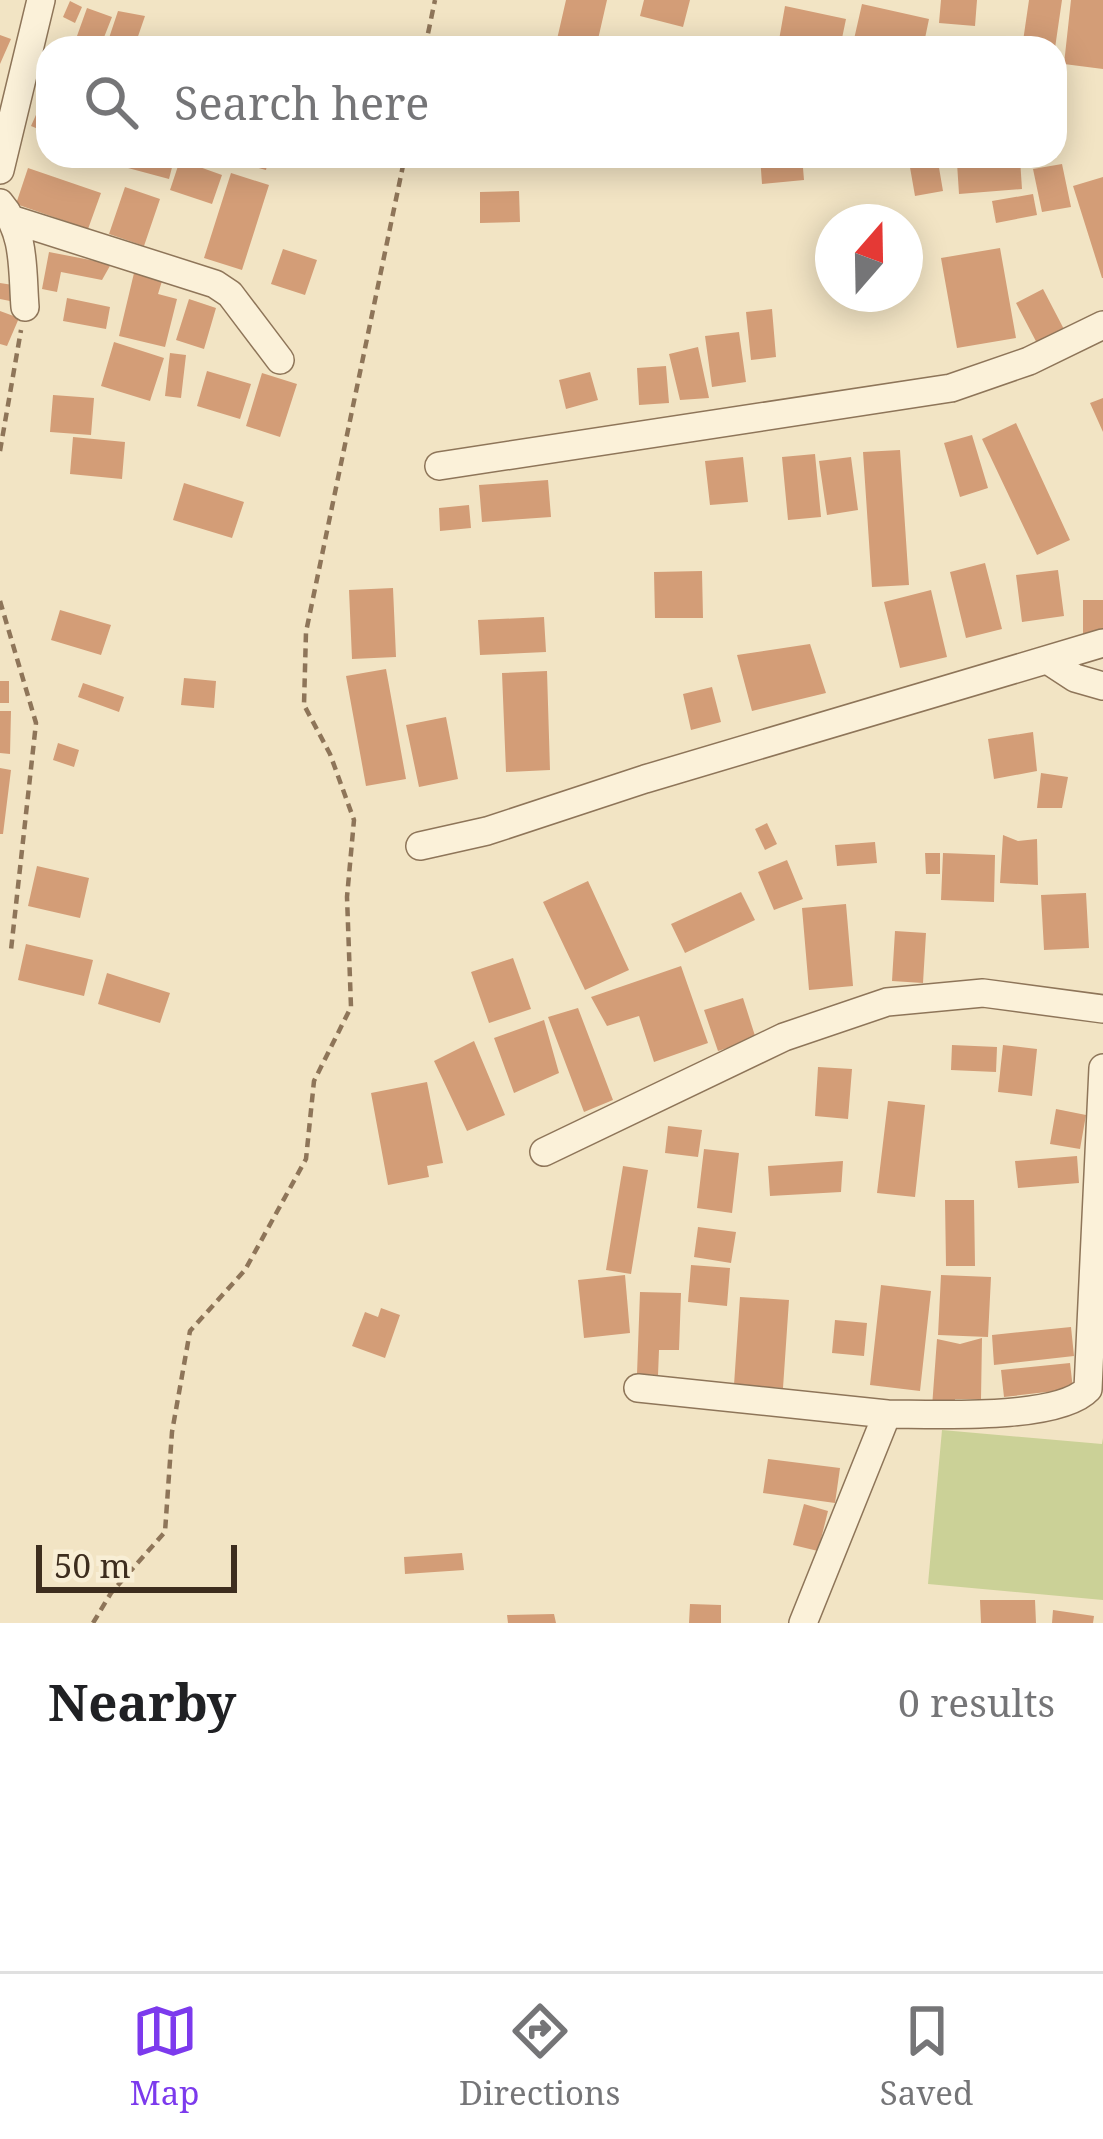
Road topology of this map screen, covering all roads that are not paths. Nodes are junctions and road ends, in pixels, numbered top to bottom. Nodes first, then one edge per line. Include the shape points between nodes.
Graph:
1 (40, 0) edge
2 (0, 170) edge
3 (7, 212) edge
4 (25, 307) road end
5 (1103, 325) edge
6 (280, 360) dead end
7 (440, 466) dead end
8 (1103, 643) edge
9 (1049, 661) junction
10 (1103, 686) edge
11 (420, 846) dead end
12 (1103, 1009) edge
13 (1103, 1068) edge
14 (544, 1152) dead end
15 (638, 1388) dead end
16 (887, 1414) junction
17 (803, 1623) edge

1 - 2 street
3 - 4 street via 20,238
3 - 6 street via 214,284
5 - 7 street via 951,388
8 - 9 street
9 - 10 street
9 - 11 street
12 - 14 street via 983,993 887,1002 784,1037
13 - 16 street via 1088,1389 1066,1403 980,1415
15 - 16 street
16 - 17 street

